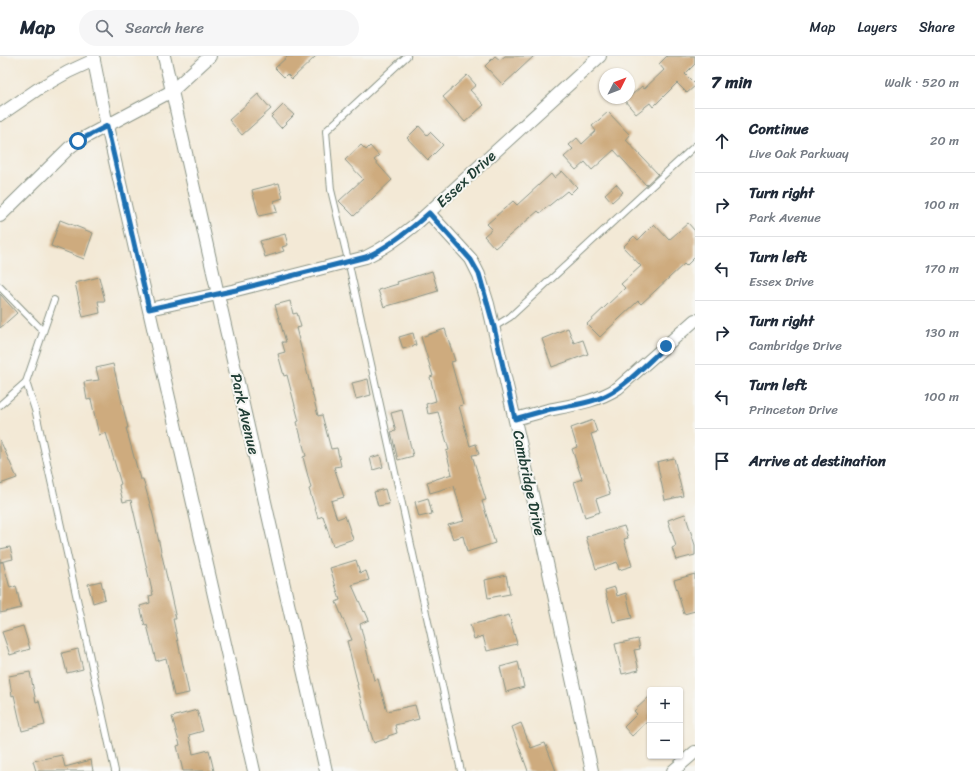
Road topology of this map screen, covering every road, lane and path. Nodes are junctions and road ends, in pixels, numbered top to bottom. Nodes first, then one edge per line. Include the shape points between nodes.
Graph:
1 (164, 56) edge
2 (210, 56) edge
3 (407, 56) edge
4 (600, 56) edge
5 (94, 58) edge
6 (172, 91) junction
7 (0, 116) edge
8 (107, 126) junction
9 (695, 146) edge
10 (429, 213) junction
11 (0, 216) edge
12 (348, 260) junction
13 (0, 287) edge
14 (218, 295) junction
15 (54, 300) dead end
16 (149, 309) junction
17 (695, 320) edge
18 (494, 327) junction
19 (43, 331) junction
20 (26, 382) junction
21 (0, 405) edge
22 (515, 419) junction
23 (695, 752) edge
24 (115, 771) edge
25 (254, 771) edge
26 (326, 771) edge
27 (461, 771) edge
28 (592, 771) edge
29 (673, 771) edge

1 - 6 street, Park Avenue
2 - 6 street
3 - 12 lane via 326,131 331,190
4 - 10 street, Essex Drive
5 - 7 street via 44,86
5 - 8 street
6 - 8 street
6 - 14 street, Park Avenue
8 - 11 street via 69,148
8 - 16 street
9 - 18 lane via 510,317
10 - 12 street, Essex Drive via 379,251 366,257
10 - 18 street, Cambridge Drive via 464,251 475,267
12 - 14 street, Essex Drive
12 - 27 lane
13 - 19 lane
14 - 16 street, Essex Drive
14 - 26 street, Park Avenue
15 - 19 lane
16 - 25 street
17 - 22 street via 608,394 576,405
18 - 22 street, Cambridge Drive
19 - 20 lane
20 - 21 lane
20 - 24 lane via 36,414
22 - 28 street, Cambridge Drive
23 - 29 street

